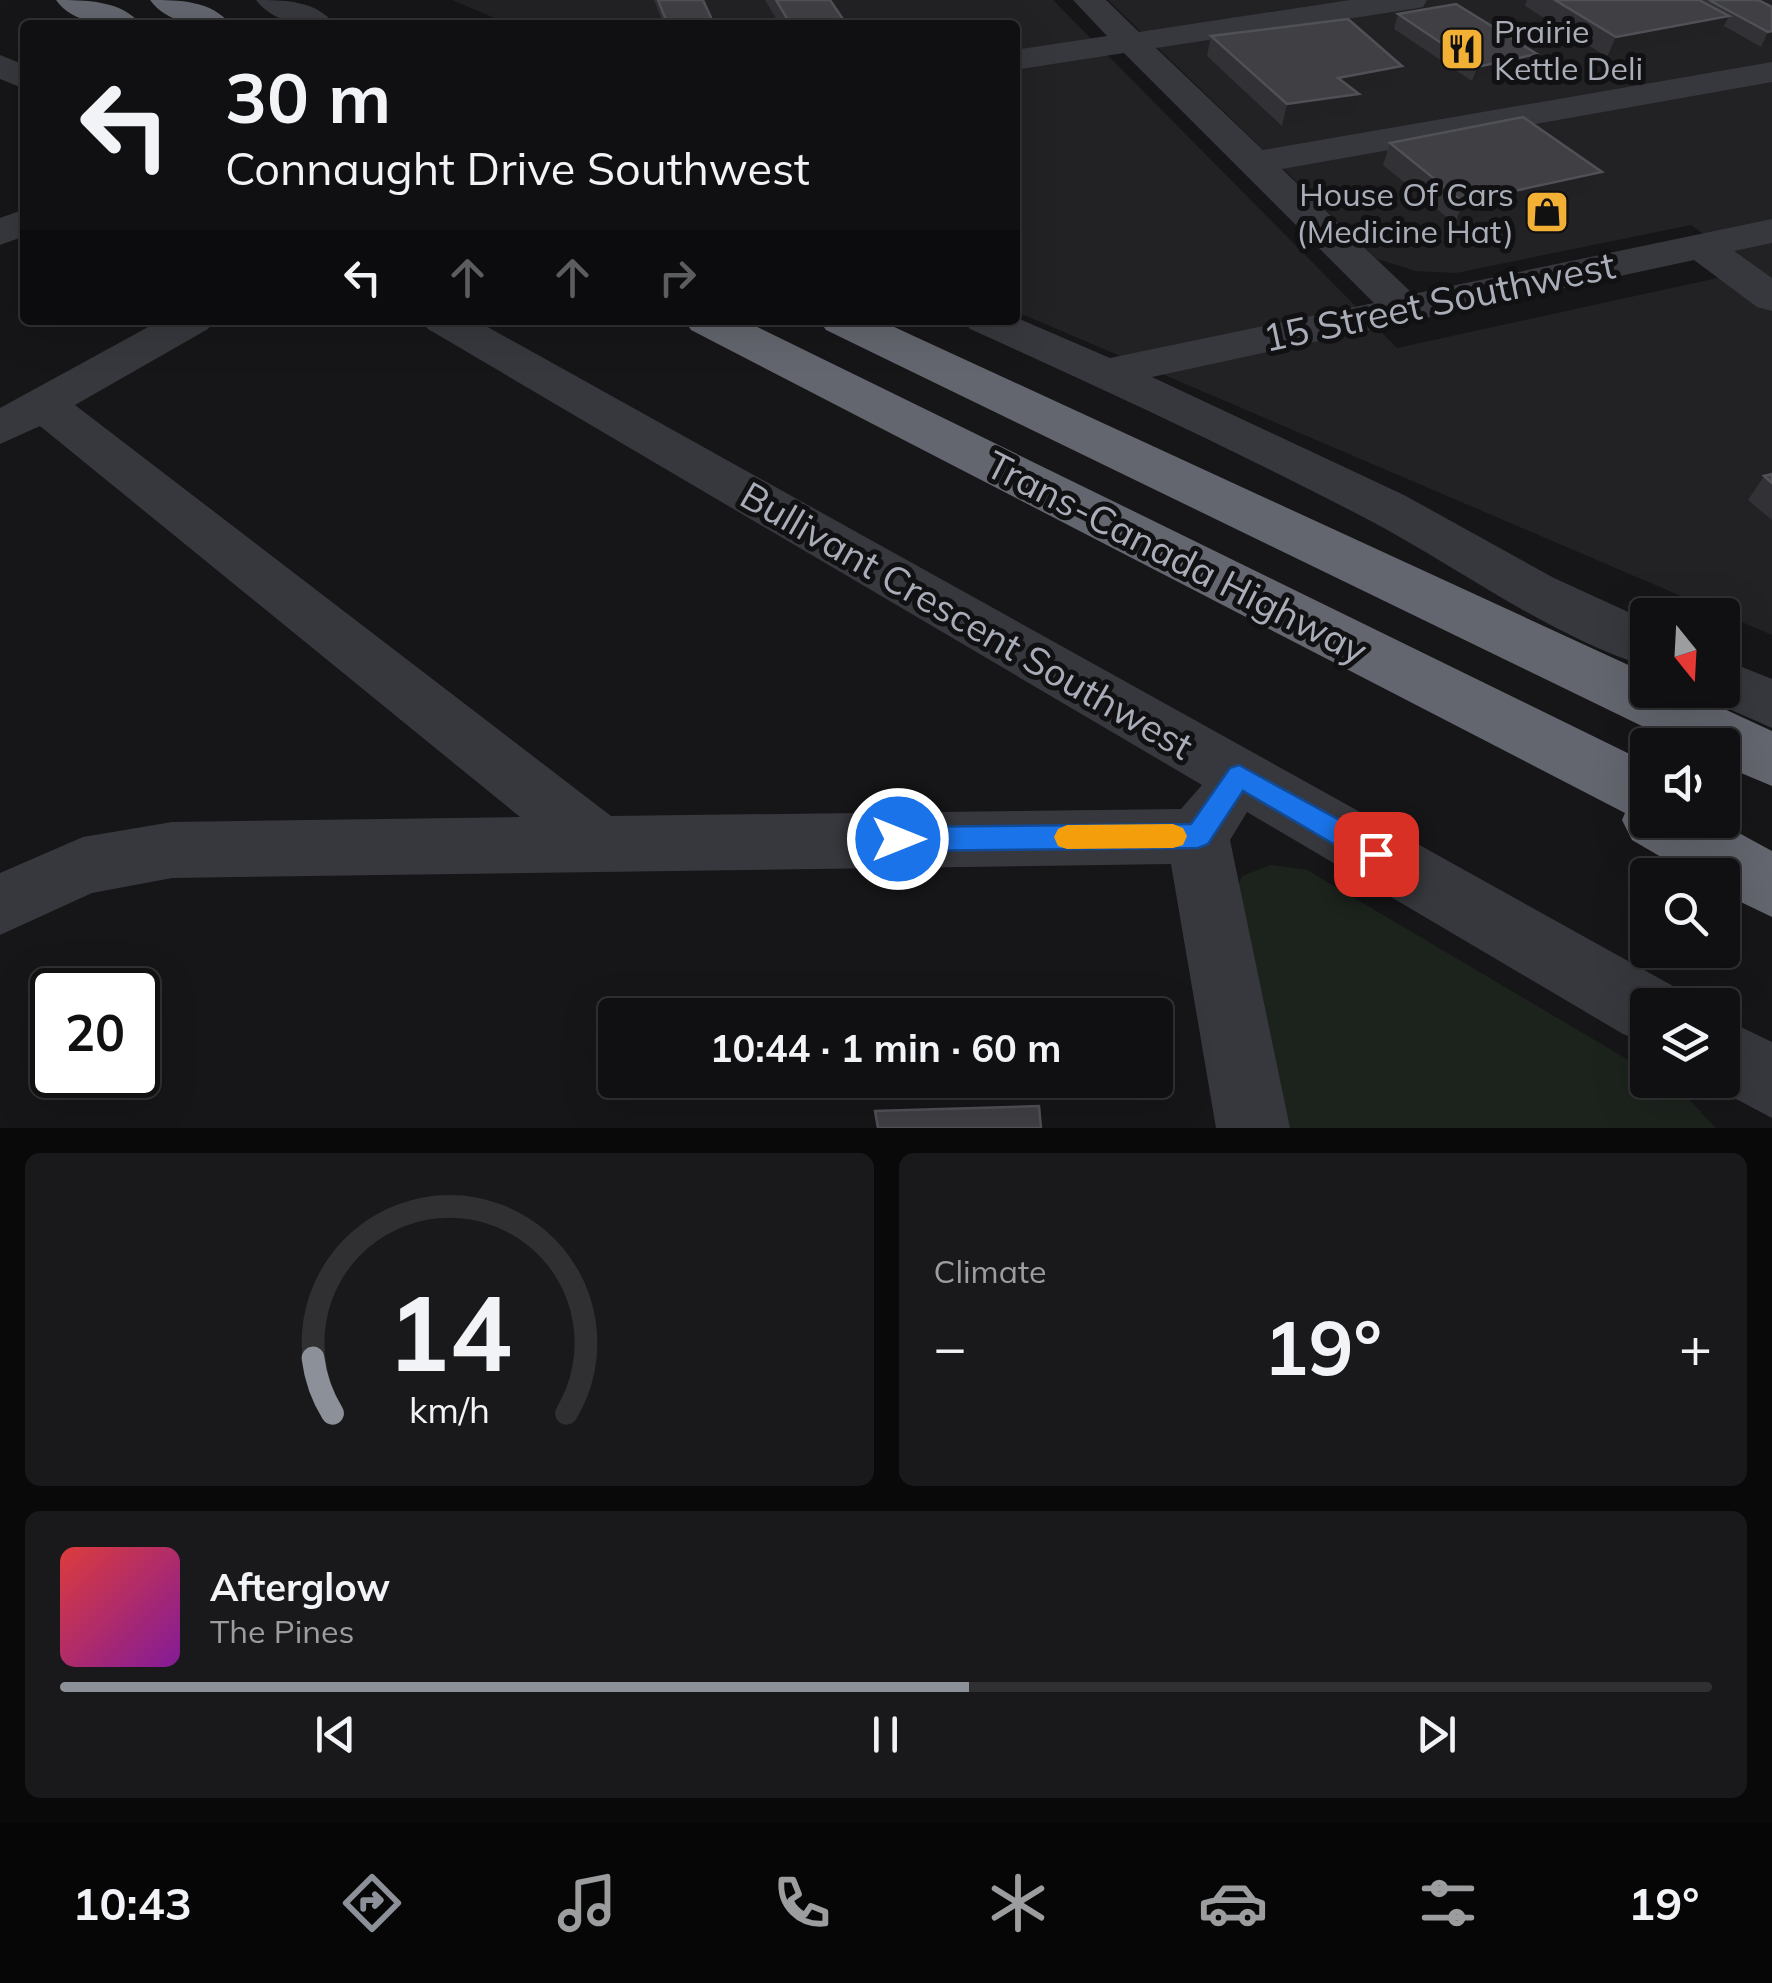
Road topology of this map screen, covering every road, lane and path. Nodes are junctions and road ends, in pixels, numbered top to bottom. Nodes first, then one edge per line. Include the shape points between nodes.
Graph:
1 (72, 0) edge
2 (166, 0) edge
3 (1088, 0) edge
4 (1412, 0) edge
5 (282, 4) edge
6 (114, 20) edge
7 (204, 20) edge
8 (310, 20) edge
9 (1131, 42) junction
10 (1020, 59) edge
11 (1772, 72) edge
12 (1254, 163) junction
13 (1772, 230) edge
14 (1701, 246) junction
15 (1772, 298) edge
16 (1404, 309) junction
17 (184, 325) edge
18 (452, 325) edge
19 (717, 325) edge
20 (853, 325) edge
21 (996, 325) edge
22 (1106, 372) junction
23 (22, 416) edge
24 (1386, 507) junction
25 (1630, 601) edge
26 (1298, 618) junction
27 (1630, 637) edge
28 (1740, 652) edge
29 (1772, 666) edge
30 (1740, 690) edge
31 (1772, 705) edge
32 (1772, 760) edge
33 (1239, 776) junction
34 (1630, 785) edge
35 (1630, 806) edge
36 (1198, 836) junction
37 (1687, 838) edge
38 (1734, 838) edge
39 (597, 842) junction
40 (1772, 857) edge
41 (1772, 886) edge
42 (0, 905) edge
43 (1630, 1000) edge
44 (1740, 1063) edge
45 (1772, 1082) edge
46 (1253, 1128) edge

1 - 6 highway
2 - 7 highway
3 - 9 street
4 - 9 street
5 - 8 street
9 - 10 street
9 - 12 street
11 - 12 street
12 - 16 street
13 - 14 street, 15 Street Southwest
14 - 15 street
14 - 16 street, 15 Street Southwest
16 - 22 street, 15 Street Southwest
17 - 23 street
18 - 33 street, Bullivant Crescent Southwest
19 - 26 highway, Trans-Canada Highway
20 - 32 highway, Trans-Canada Highway
21 - 22 street
22 - 24 street
23 - 39 street
24 - 25 street via 1541,561
24 - 27 street
26 - 34 highway, Trans-Canada Highway
26 - 35 highway
28 - 29 street
30 - 31 street
33 - 36 street
33 - 43 street, Bullivant Crescent Southwest
36 - 39 street
36 - 46 street
37 - 41 highway
38 - 40 highway
39 - 42 street via 172,850 83,866
44 - 45 street

